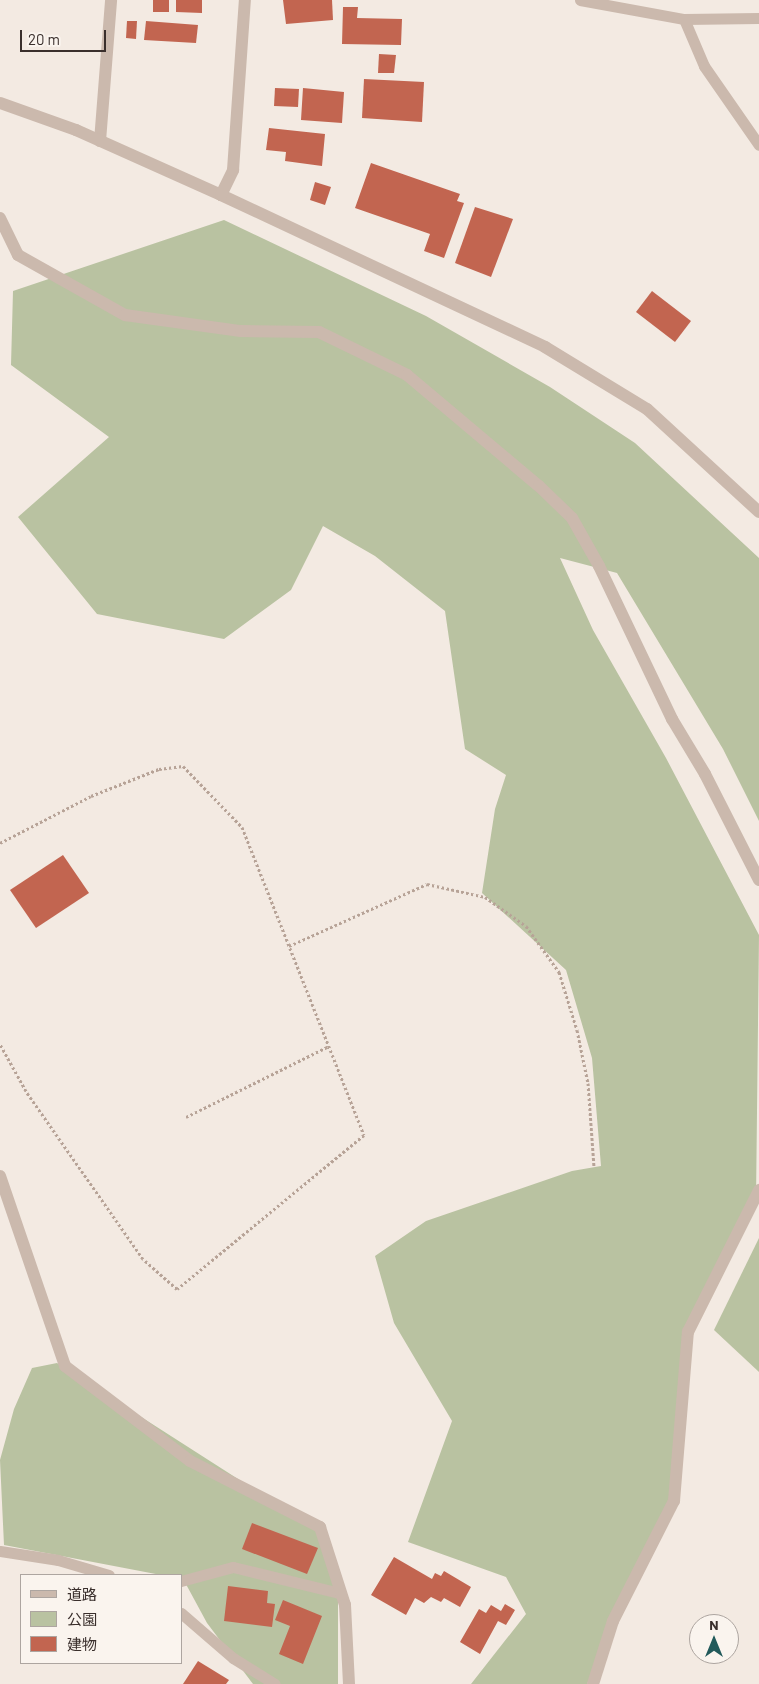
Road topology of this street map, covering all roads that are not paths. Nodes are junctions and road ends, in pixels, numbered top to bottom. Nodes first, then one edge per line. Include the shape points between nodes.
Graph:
1 (111, 0) edge
2 (245, 0) edge
3 (580, 0) edge
4 (759, 18) edge
5 (684, 19) junction
6 (0, 103) edge
7 (100, 140) junction
8 (759, 145) edge
9 (221, 195) junction
10 (0, 218) edge
11 (759, 512) edge
12 (759, 880) edge
13 (0, 1176) edge
14 (759, 1190) edge
15 (0, 1551) edge
16 (106, 1574) edge
17 (182, 1581) edge
18 (340, 1593) junction
19 (182, 1614) edge
20 (275, 1684) edge
21 (349, 1684) edge
22 (592, 1684) edge

1 - 7 street
2 - 9 street via 233,170
3 - 5 lane
4 - 5 lane
5 - 8 lane via 704,66
6 - 7 street
7 - 9 street
9 - 11 street via 545,347 647,409
10 - 12 street via 18,255 125,316 241,331 319,332 407,375 538,486 572,518 599,566 672,719 705,774
13 - 18 street via 65,1366 190,1461 320,1527
14 - 22 street via 688,1332 674,1501 614,1621
15 - 16 lane via 58,1560
17 - 18 lane via 233,1567
18 - 21 street via 345,1605
19 - 20 lane via 233,1658

